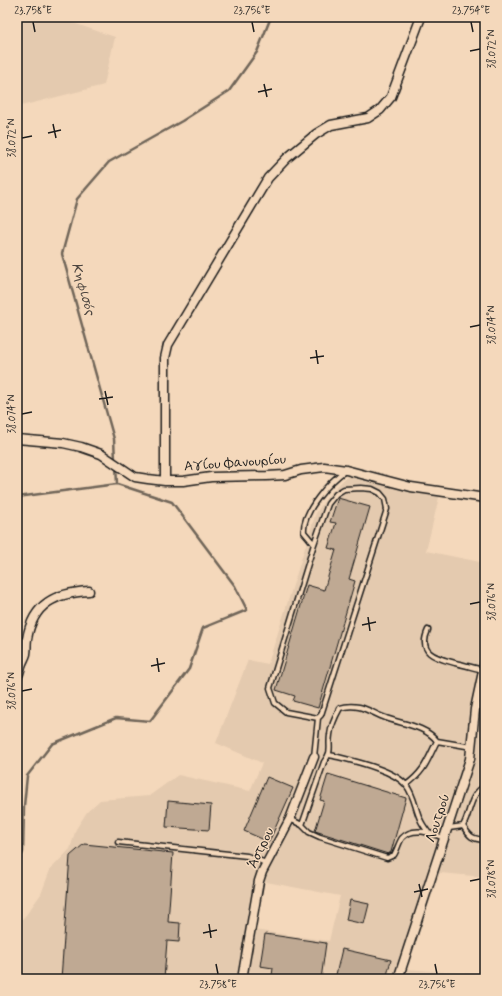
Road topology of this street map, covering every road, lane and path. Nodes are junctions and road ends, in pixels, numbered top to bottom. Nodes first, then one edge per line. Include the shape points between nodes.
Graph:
1 (421, 17) edge
2 (17, 439) edge
3 (346, 470) junction
4 (165, 481) junction
5 (485, 498) edge
6 (314, 544) junction
7 (89, 591) dead end
8 (428, 630) dead end
9 (485, 662) edge
10 (19, 665) edge
11 (483, 670) junction
12 (17, 677) edge
13 (318, 718) junction
14 (437, 741) junction
15 (472, 747) junction
16 (330, 754) junction
17 (314, 758) joint
18 (406, 785) junction
19 (485, 786) edge
20 (290, 819) junction
21 (302, 825) junction
22 (463, 826) junction
23 (449, 828) junction
24 (428, 832) junction
25 (445, 838) junction
26 (485, 840) edge
27 (118, 842) dead end
28 (267, 864) junction
29 (242, 979) edge
30 (398, 979) edge

1 - 4 street via 391,97 380,110 368,118 331,125 316,134 268,178 168,345 164,358
2 - 4 street, Αγίου Φανουρίου via 81,447 101,454 136,477
3 - 4 street, Αγίου Φανουρίου via 324,467 285,475
3 - 5 street, Αγίου Φανουρίου via 411,487
3 - 6 lane via 336,477 306,518 304,532
6 - 13 lane via 270,688 275,703 286,712
6 - 13 lane via 328,504 336,494 344,489 372,489 385,499 387,509
7 - 10 street via 49,600 43,606 30,624 26,655
8 - 11 lane via 424,645 435,657
9 - 11 street, Λουτρού
10 - 12 street via 20,672
11 - 15 street, Λουτρού via 475,709
13 - 17 lane
14 - 15 lane
14 - 16 lane via 428,732 360,708 346,706 340,708 333,721 329,736
14 - 18 lane via 418,776
15 - 23 street, Λουτρού
16 - 18 lane via 376,768 398,778
16 - 21 lane via 324,762
17 - 20 street, Άστρου
18 - 24 lane via 420,820
19 - 22 lane via 475,794
20 - 21 lane
20 - 28 street, Άστρου
21 - 24 lane via 320,837 387,858 394,855 401,839 406,835 417,831
22 - 23 lane
22 - 26 lane via 469,836
23 - 25 street, Λουτρού
24 - 25 lane
25 - 30 street, Λουτρού
27 - 28 lane via 247,856
28 - 29 street, Άστρου via 259,881

